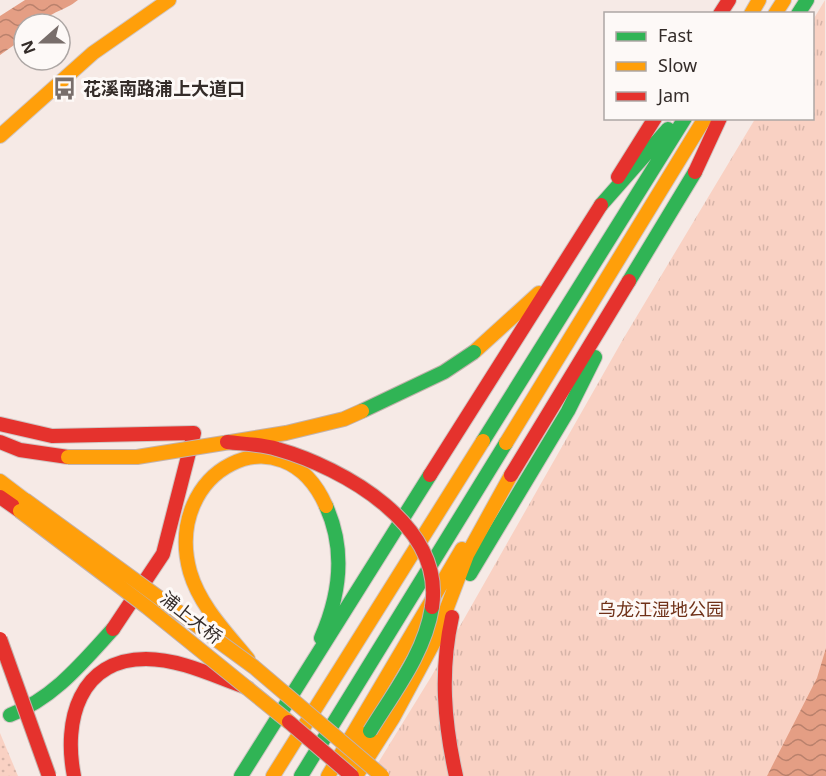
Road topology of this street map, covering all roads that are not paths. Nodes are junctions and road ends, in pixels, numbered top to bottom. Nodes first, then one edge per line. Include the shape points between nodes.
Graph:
1 (169, 0) edge
2 (654, 120) edge
3 (675, 120) edge
4 (684, 120) edge
5 (704, 120) edge
6 (719, 120) edge
7 (729, 120) edge
8 (0, 136) edge
9 (695, 172) junction
10 (601, 205) junction
11 (656, 236) junction
12 (562, 268) junction
13 (0, 424) edge
14 (0, 442) edge
15 (227, 442) junction
16 (0, 481) edge
17 (499, 495) junction
18 (0, 497) edge
19 (22, 505) junction
20 (0, 639) edge
21 (254, 667) junction
22 (300, 686) junction
23 (252, 689) junction
24 (10, 715) dead end
25 (49, 774) edge
26 (74, 776) edge
27 (241, 776) edge
28 (273, 776) edge
29 (301, 776) edge
30 (328, 776) edge
31 (343, 776) edge
32 (354, 776) edge
33 (382, 776) edge
34 (456, 776) edge

1 - 8 main road via 93,53
2 - 10 main road
3 - 10 main road
4 - 28 main road
5 - 29 main road
6 - 9 main road
7 - 9 main road
9 - 11 main road
10 - 12 main road
11 - 17 main road
11 - 34 main road via 568,411 476,560 451,618 445,653 444,717
12 - 15 main road, bridge via 474,352 416,386 344,419
12 - 22 main road
13 - 24 main road via 52,436 194,433 163,554 116,625 66,680 34,706
14 - 15 main road, bridge via 20,450 68,457 136,457
15 - 31 main road, bridge via 274,449 329,469 384,504 406,525 426,553 434,583 430,622
16 - 19 main road
17 - 30 main road via 453,562
17 - 32 main road via 467,555 434,642 393,718
18 - 19 main road, 浦上大桥
19 - 21 main road, bridge
19 - 23 main road, 浦上大桥, bridge
20 - 25 main road, bridge
21 - 22 main road, bridge via 207,609 190,570 185,542 187,514 199,487 215,471 241,459 266,457 295,467 319,491 329,508 338,544 339,573 332,611
21 - 33 main road, bridge
22 - 27 main road
23 - 26 main road, bridge via 175,663 145,659 122,663 98,675 80,694 70,717 68,757
23 - 32 main road, 浦上大桥, bridge

